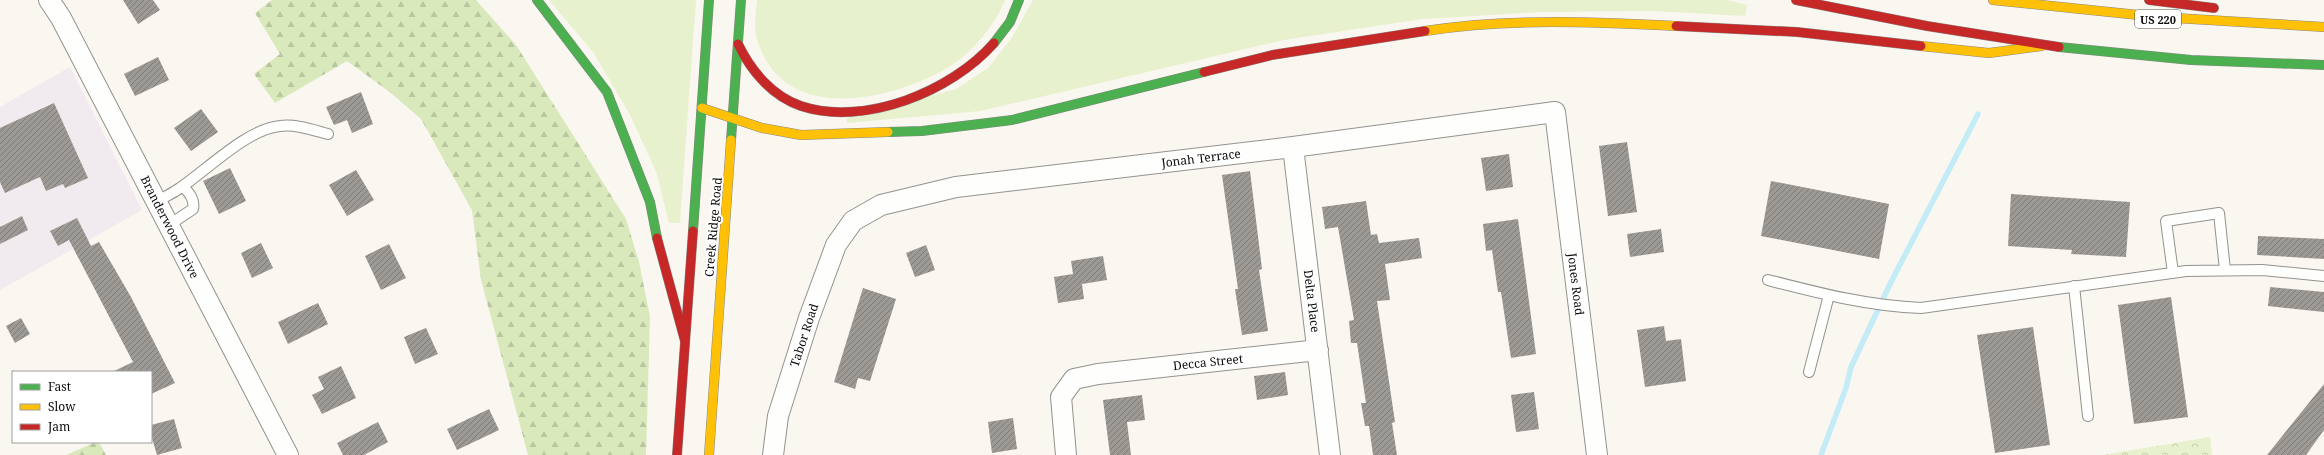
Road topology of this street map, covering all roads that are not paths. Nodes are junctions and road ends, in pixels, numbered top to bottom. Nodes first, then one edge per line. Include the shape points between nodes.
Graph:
1 (49, 0) edge
2 (537, 0) edge
3 (709, 0) edge
4 (741, 0) edge
5 (1018, 0) edge
6 (1796, 0) edge
7 (1993, 0) edge
8 (2148, 0) edge
9 (2224, 9) dead end
10 (2263, 14) dead end
11 (2324, 26) edge
12 (738, 44) junction
13 (2042, 46) junction
14 (2324, 65) edge
15 (702, 108) junction
16 (1555, 112) joint
17 (734, 120) junction
18 (328, 134) dead end
19 (1292, 147) junction
20 (183, 186) junction
21 (157, 202) junction
22 (853, 221) joint
23 (169, 225) junction
24 (2225, 270) junction
25 (2173, 273) junction
26 (2324, 276) edge
27 (1768, 280) dead end
28 (2074, 286) junction
29 (1829, 295) junction
30 (685, 341) junction
31 (1318, 350) junction
32 (1809, 372) dead end
33 (2088, 416) dead end
34 (288, 455) edge
35 (677, 455) edge
36 (709, 455) edge
37 (773, 455) edge
38 (1066, 455) edge
39 (1330, 455) edge
40 (1597, 455) edge

1 - 21 street, Branderwood Drive via 61,18
2 - 30 main road via 607,92 650,202 663,265
3 - 15 main road, Creek Ridge Road
4 - 12 main road, Creek Ridge Road
5 - 12 main road via 1009,24 963,72 923,95 871,109 830,112 801,106 778,94 759,77 745,61
6 - 13 main road via 1854,13
7 - 11 main road, US 220 via 2144,18 2231,24
8 - 9 main road
10 - 11 main road
12 - 17 main road, Creek Ridge Road
13 - 14 main road via 2202,60
13 - 17 main road via 1989,53 1796,32 1594,22 1464,25 1272,55 1012,120 922,131 801,135
15 - 17 main road
15 - 30 main road, Creek Ridge Road
16 - 19 street, Jonah Terrace
16 - 40 street, Jones Road
17 - 36 main road, Creek Ridge Road
18 - 20 lane via 300,127 270,128 238,144
19 - 22 street, Jonah Terrace via 956,187 881,205
19 - 31 street, Delta Place
20 - 21 lane
20 - 23 lane via 192,197 193,209
21 - 23 street, Branderwood Drive
22 - 37 street, Tabor Road via 836,244 809,318 778,416
23 - 34 street, Branderwood Drive
24 - 25 lane
24 - 25 lane via 2219,213 2166,221
24 - 26 lane via 2262,270
25 - 28 lane
27 - 29 lane
28 - 29 lane via 1920,308 1887,307
28 - 33 lane
29 - 32 lane
30 - 35 main road, Creek Ridge Road
31 - 38 street, Decca Street via 1098,374 1074,379 1061,397
31 - 39 street, Delta Place

